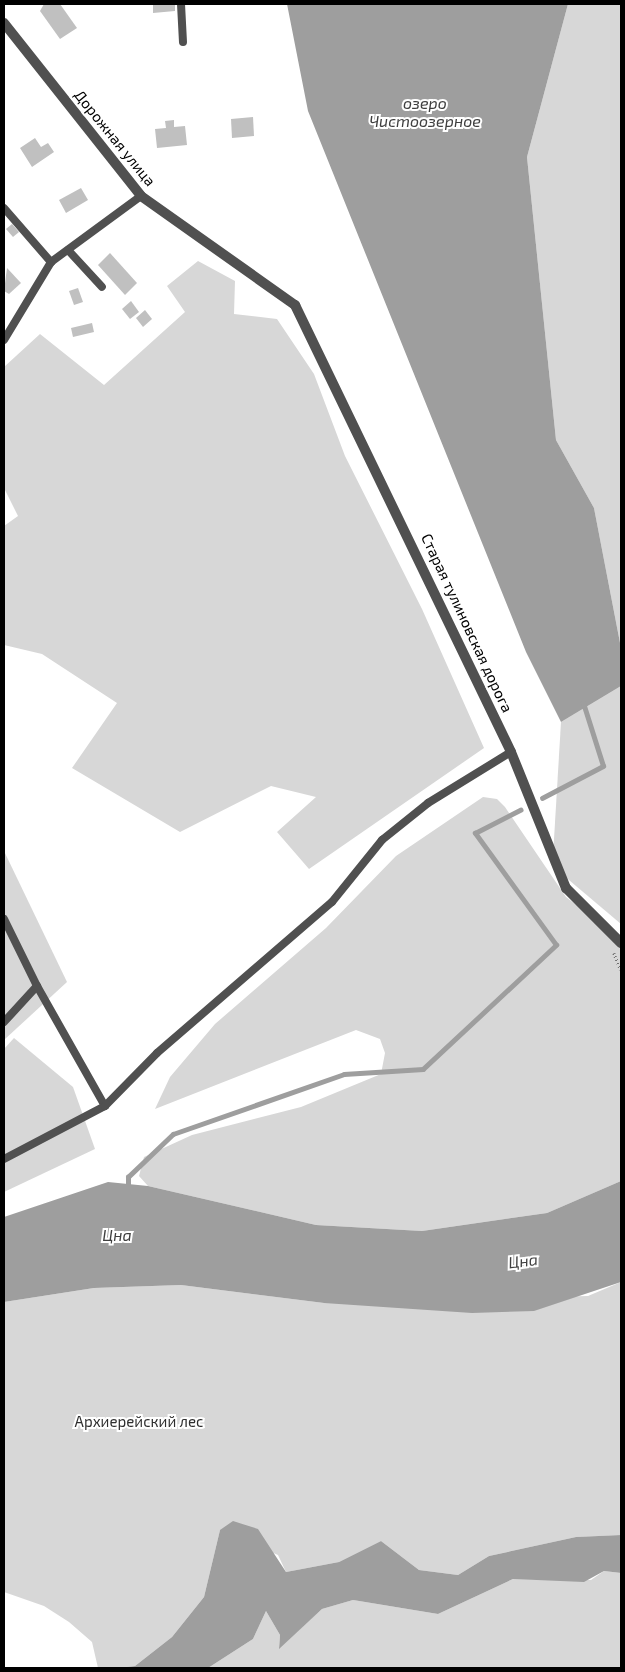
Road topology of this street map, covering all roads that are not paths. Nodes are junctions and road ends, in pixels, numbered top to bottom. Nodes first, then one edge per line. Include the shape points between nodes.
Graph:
1 (181, 4) edge
2 (5, 26) edge
3 (183, 42) dead end
4 (141, 196) junction
5 (4, 208) edge
6 (68, 250) junction
7 (51, 262) junction
8 (102, 287) dead end
9 (295, 304) joint
10 (4, 340) edge
11 (511, 752) junction
12 (4, 919) edge
13 (621, 943) edge
14 (37, 986) junction
15 (4, 1022) edge
16 (106, 1106) junction
17 (4, 1159) edge

1 - 3 lane
2 - 4 street, Дорожная улица
4 - 6 lane
4 - 9 street, Дорожная улица
5 - 7 lane
6 - 7 lane
6 - 8 lane
7 - 10 lane
9 - 11 street, Старая тулиновская дорога
11 - 13 street, Старая тулиновская дорога via 566,888
11 - 16 lane via 428,803 382,840 332,902 157,1053
12 - 14 lane
14 - 15 lane
14 - 16 lane
16 - 17 lane

